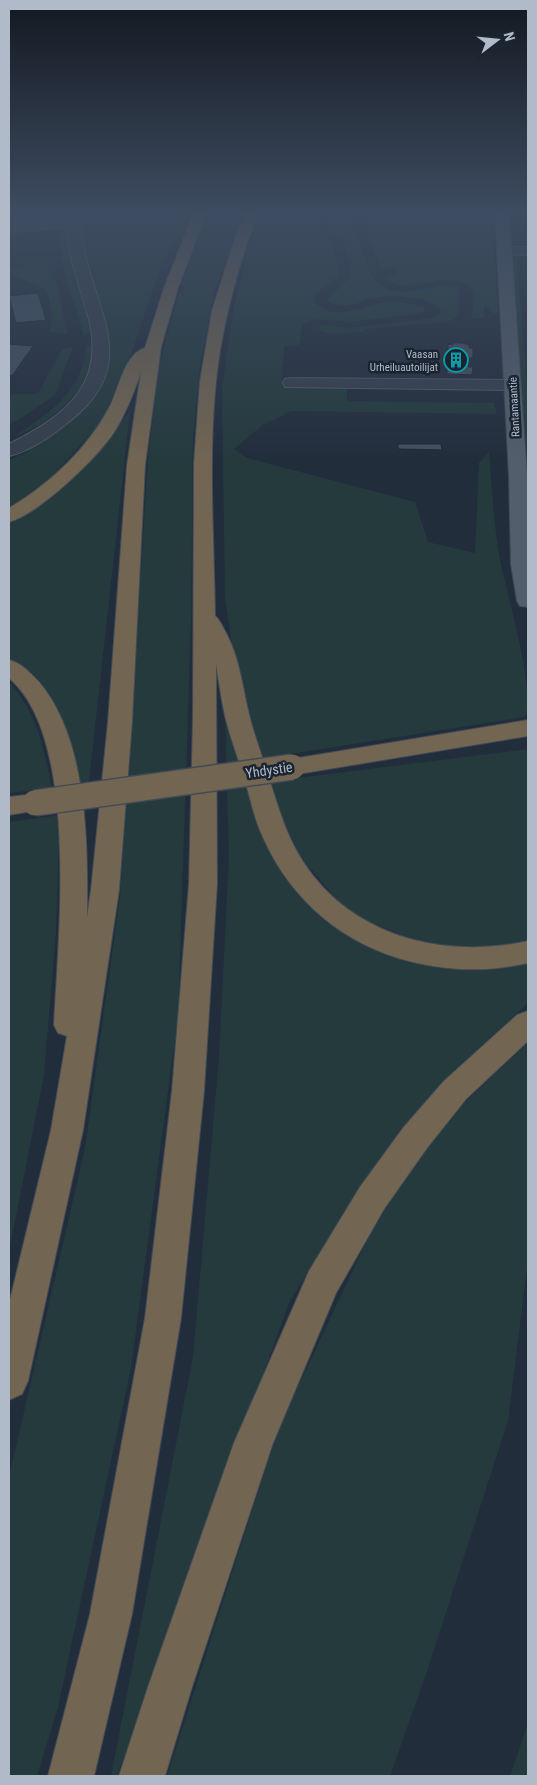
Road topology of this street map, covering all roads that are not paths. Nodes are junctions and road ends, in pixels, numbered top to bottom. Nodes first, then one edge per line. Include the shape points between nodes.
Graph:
1 (89, 295) edge
2 (169, 295) edge
3 (225, 295) edge
4 (507, 295) edge
5 (153, 347) junction
6 (291, 383) dead end
7 (513, 385) junction
8 (9, 450) edge
9 (9, 516) edge
10 (528, 601) edge
11 (205, 614) junction
12 (9, 666) edge
13 (528, 728) edge
14 (9, 806) edge
15 (528, 952) edge
16 (528, 1023) edge
17 (67, 1130) junction
18 (9, 1381) edge
19 (71, 1776) edge
20 (142, 1776) edge

1 - 8 street via 102,352 89,391 57,424
2 - 5 highway
3 - 11 highway via 208,381 204,463
4 - 7 main road, Rantamaantie
5 - 9 highway via 137,361 107,429 88,453 26,506
5 - 17 highway via 136,465 120,722 104,890
6 - 7 street
7 - 10 main road, Rantamaantie via 521,564
11 - 15 highway via 222,648 237,717 272,828 298,875 321,902 380,942 414,952 478,959
11 - 19 highway via 203,884 188,1092 163,1318 111,1614
12 - 17 highway via 28,683 41,703 55,736 65,773 73,826
13 - 14 highway, Yhdystie, bridge via 292,767
16 - 20 highway via 455,1090 415,1138 372,1198 322,1283 254,1444
17 - 18 highway

